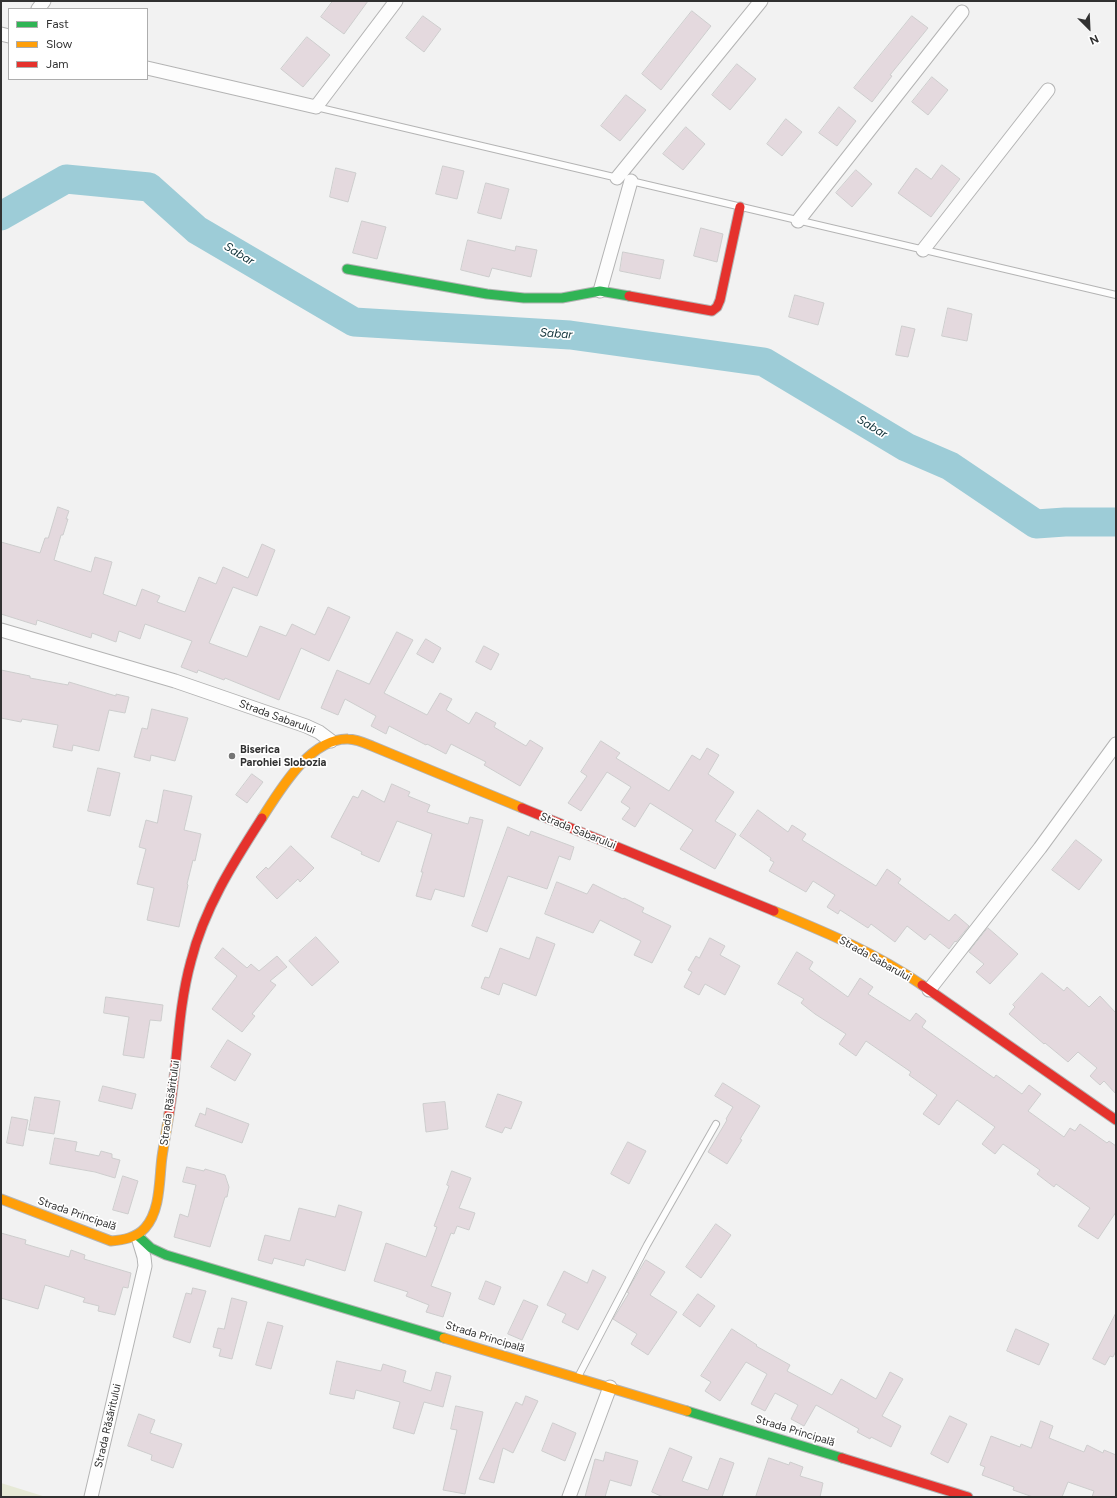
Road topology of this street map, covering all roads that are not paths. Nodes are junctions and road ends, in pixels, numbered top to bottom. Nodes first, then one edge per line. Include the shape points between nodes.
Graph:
1 (396, 1) edge
2 (761, 1) edge
3 (962, 12) dead end
4 (148, 68) edge
5 (1048, 90) dead end
6 (316, 107) junction
7 (618, 178) junction
8 (631, 181) junction
9 (740, 207) junction
10 (798, 220) junction
11 (923, 250) junction
12 (347, 269) dead end
13 (600, 291) junction
14 (1116, 295) edge
15 (1, 630) edge
16 (331, 741) junction
17 (1116, 744) edge
18 (929, 990) junction
19 (1116, 1120) edge
20 (716, 1124) dead end
21 (1, 1199) edge
22 (137, 1236) junction
23 (578, 1378) junction
24 (610, 1387) junction
25 (91, 1497) edge
26 (569, 1497) edge
27 (968, 1497) edge

1 - 6 street
2 - 7 street
3 - 10 street
4 - 6 street
5 - 11 street
6 - 7 lane
7 - 8 lane
8 - 9 lane
8 - 13 street
9 - 10 lane
9 - 13 main road via 720,300 712,311
10 - 11 lane
11 - 14 lane
12 - 13 main road via 508,298 544,300
15 - 16 street, Strada Sabarului via 175,681 306,726
16 - 18 main road, Strada Sabarului via 348,739 372,746 839,938
16 - 22 main road, Strada Răsăritului via 310,754 286,783 229,868 204,922 185,987 174,1086 155,1207 147,1227
17 - 18 street via 1040,848
18 - 19 main road, Strada Sabarului
20 - 23 lane via 647,1245
21 - 22 main road, Strada Principală via 111,1241
22 - 23 main road, Strada Principală via 166,1255
22 - 25 street, Strada Răsăritului via 145,1266
23 - 24 main road, Strada Principală
24 - 26 street
24 - 27 main road, Strada Principală

